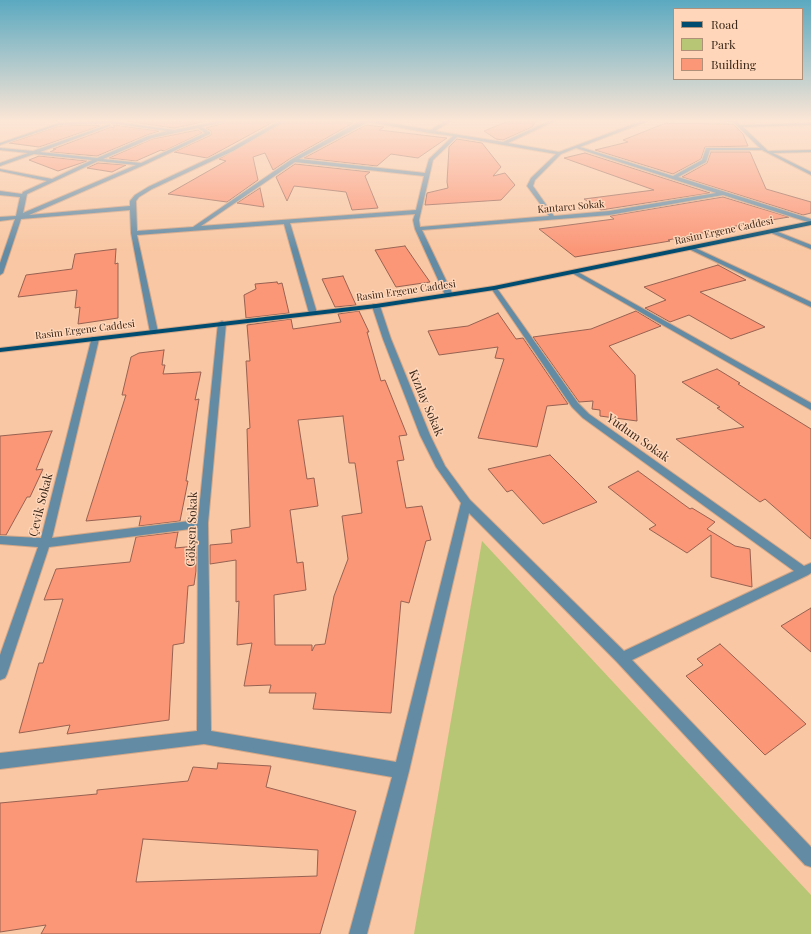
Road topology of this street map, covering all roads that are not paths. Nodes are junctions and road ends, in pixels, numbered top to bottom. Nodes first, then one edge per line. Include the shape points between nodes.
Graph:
1 (88, 164) edge
2 (138, 164) edge
3 (142, 164) joint
4 (203, 164) edge
5 (289, 164) edge
6 (326, 164) edge
7 (430, 164) edge
8 (548, 164) edge
9 (631, 164) edge
10 (701, 164) edge
11 (790, 164) edge
12 (0, 170) edge
13 (811, 174) edge
14 (426, 175) junction
15 (675, 177) junction
16 (51, 180) junction
17 (0, 193) edge
18 (724, 193) junction
19 (23, 196) junction
20 (132, 208) junction
21 (417, 212) junction
22 (19, 217) junction
23 (552, 217) junction
24 (0, 219) edge
25 (286, 221) junction
26 (811, 222) edge
27 (196, 227) junction
28 (418, 229) junction
29 (771, 231) junction
30 (134, 233) junction
31 (811, 247) edge
32 (691, 248) junction
33 (574, 272) junction
34 (0, 273) edge
35 (494, 288) junction
36 (449, 295) junction
37 (811, 305) edge
38 (376, 306) junction
39 (313, 313) junction
40 (222, 323) junction
41 (154, 332) junction
42 (95, 339) junction
43 (0, 350) edge
44 (811, 407) edge
45 (466, 503) junction
46 (203, 523) junction
47 (0, 540) edge
48 (45, 542) junction
49 (807, 570) edge
50 (622, 658) junction
51 (0, 674) edge
52 (204, 737) junction
53 (0, 761) edge
54 (401, 771) junction
55 (811, 859) edge
56 (358, 934) edge

1 - 16 street
2 - 3 street
3 - 22 street
4 - 20 street via 146,190 135,199
5 - 27 street
6 - 14 street
7 - 14 street
8 - 23 street via 533,179 530,186
9 - 15 street
10 - 15 street
11 - 13 street
12 - 16 street
14 - 21 street
15 - 18 street
16 - 19 street
17 - 19 street
18 - 23 street, Kantarcı Sokak via 627,210
18 - 26 street
19 - 22 street
20 - 22 street
20 - 30 street
21 - 25 street
21 - 28 street
22 - 24 street
22 - 34 street
23 - 28 street, Kantarcı Sokak
25 - 27 street
25 - 39 street
26 - 29 main road, Rasim Ergene Caddesi
27 - 30 street
28 - 36 street
29 - 31 street
29 - 32 main road, Rasim Ergene Caddesi
30 - 41 street
32 - 33 main road, Rasim Ergene Caddesi
32 - 37 street
33 - 35 main road, Rasim Ergene Caddesi
33 - 44 street
35 - 36 main road, Rasim Ergene Caddesi
35 - 49 street, Yudum Sokak via 575,405 586,416
36 - 38 main road, Rasim Ergene Caddesi
38 - 39 main road, Rasim Ergene Caddesi
38 - 45 street, Kızılay Sokak via 425,435 441,467
39 - 40 main road, Rasim Ergene Caddesi
40 - 41 main road, Rasim Ergene Caddesi
40 - 46 street, Gökşen Sokak
41 - 42 main road, Rasim Ergene Caddesi
42 - 43 main road, Rasim Ergene Caddesi
42 - 48 street, Çevik Sokak
45 - 50 street, Kızılay Sokak
45 - 54 street
46 - 48 street
46 - 52 street, Gökşen Sokak
47 - 48 street
48 - 51 street, Çevik Sokak
49 - 50 street
50 - 55 street, Kızılay Sokak
52 - 53 street
52 - 54 street
54 - 56 street

